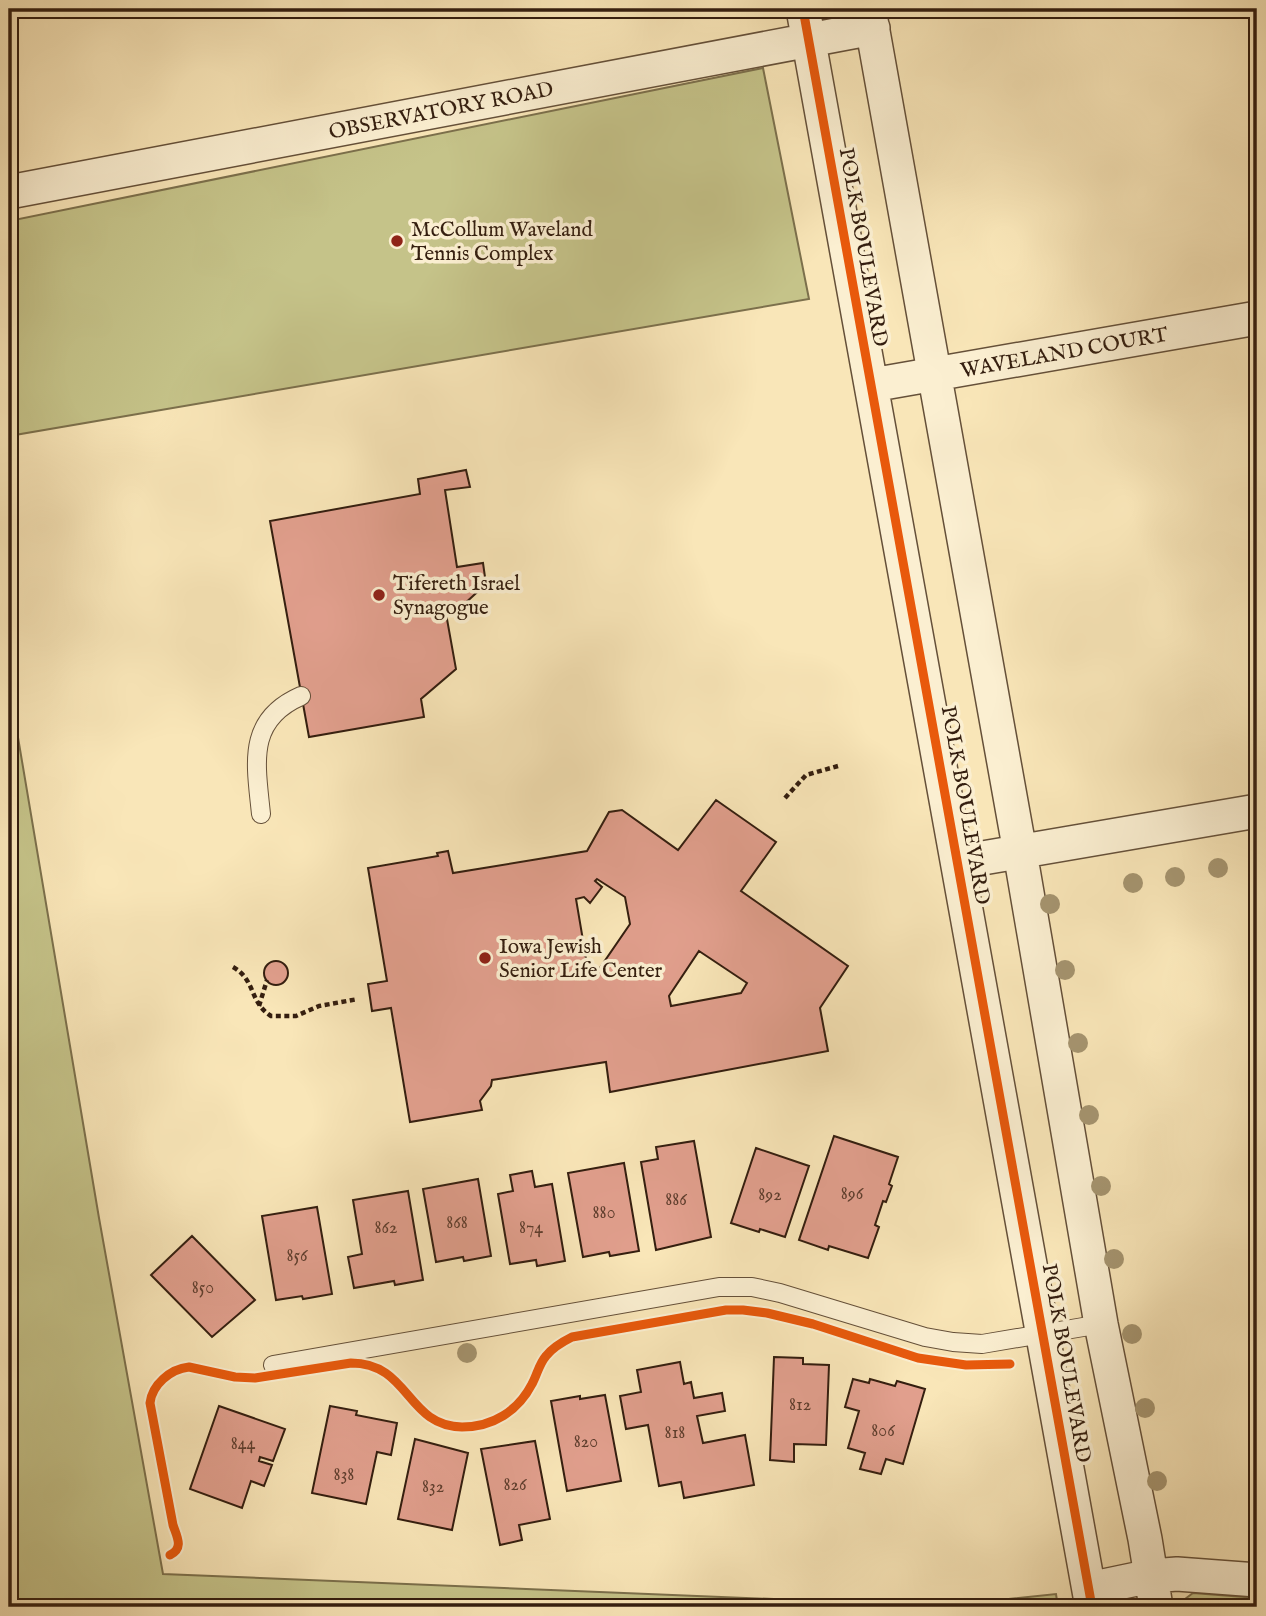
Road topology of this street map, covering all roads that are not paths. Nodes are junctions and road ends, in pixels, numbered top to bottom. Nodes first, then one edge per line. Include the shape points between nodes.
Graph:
1 (871, 18) edge
2 (805, 24) edge
3 (9, 192) edge
4 (1257, 318) edge
5 (934, 374) junction
6 (872, 385) junction
7 (301, 696) dead end
8 (1257, 811) edge
9 (261, 814) dead end
10 (1020, 852) junction
11 (959, 862) junction
12 (1101, 1324) junction
13 (1044, 1334) junction
14 (273, 1365) dead end
15 (1257, 1580) edge
16 (1153, 1592) edge
17 (1091, 1598) edge

1 - 2 street, OBSERVATORY ROAD
1 - 5 street, POLK BOULEVARD
2 - 3 street, OBSERVATORY ROAD
2 - 6 street, POLK BOULEVARD
4 - 5 street, WAVELAND COURT
5 - 6 street, WAVELAND COURT
5 - 10 street, POLK BOULEVARD
6 - 11 street, POLK BOULEVARD
7 - 9 lane via 269,718 260,735 256,760
8 - 10 street
10 - 11 street
10 - 12 street, POLK BOULEVARD
11 - 13 street, POLK BOULEVARD
12 - 13 lane
12 - 16 street, POLK BOULEVARD
13 - 14 lane via 982,1343 953,1342 780,1293 719,1287
13 - 17 street, POLK BOULEVARD
15 - 16 street via 1177,1574
16 - 17 street

